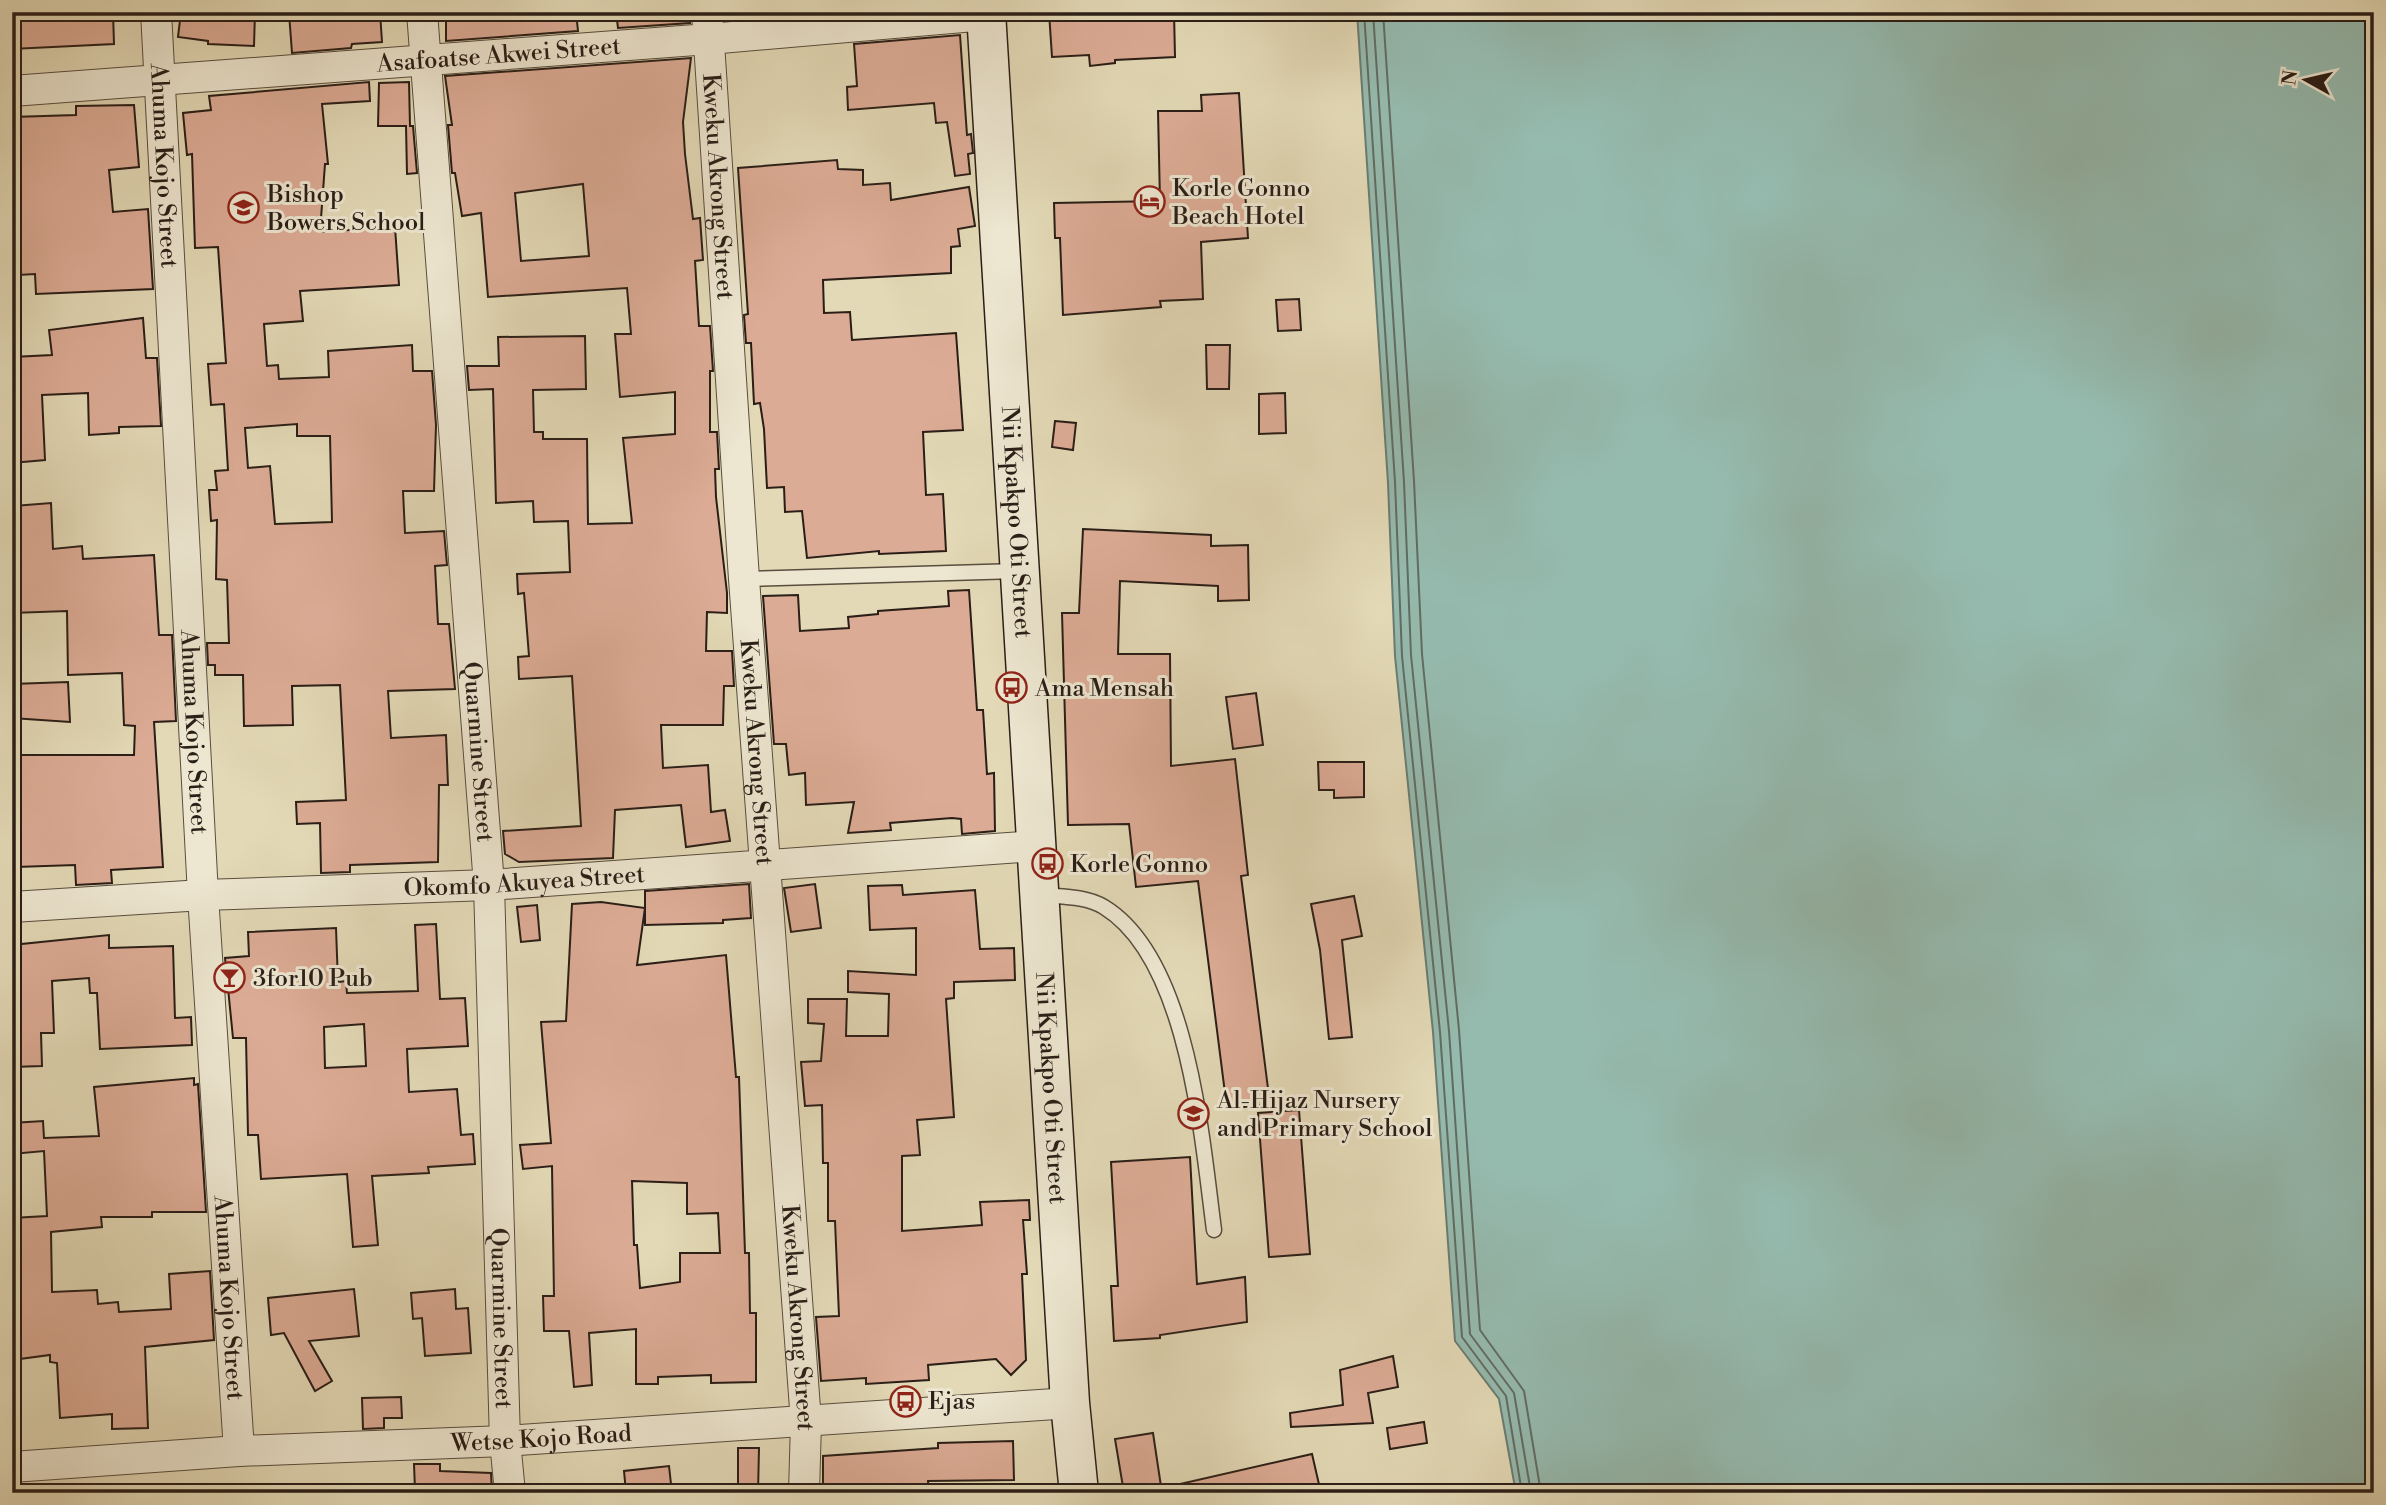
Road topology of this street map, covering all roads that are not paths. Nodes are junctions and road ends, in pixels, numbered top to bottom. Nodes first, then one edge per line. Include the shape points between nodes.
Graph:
1 (156, 12) edge
2 (422, 12) edge
3 (986, 13) edge
4 (708, 26) edge
5 (426, 61) junction
6 (160, 82) junction
7 (12, 91) edge
8 (1020, 571) junction
9 (744, 579) junction
10 (1036, 846) junction
11 (767, 865) junction
12 (489, 885) junction
13 (203, 895) junction
14 (1040, 895) junction
15 (12, 907) edge
16 (1214, 1230) dead end
17 (1070, 1403) junction
18 (806, 1422) junction
19 (505, 1441) junction
20 (239, 1451) junction
21 (12, 1467) edge
22 (510, 1493) edge
23 (804, 1493) edge
24 (1079, 1493) edge

1 - 6 street, Ahuma Kojo Street
2 - 5 street, Quarmine Street
3 - 4 street, Asafoatse Akwei Street
3 - 8 main road, Nii Kpakpo Oti Street
4 - 5 street, Asafoatse Akwei Street
4 - 9 street, Kweku Akrong Street
5 - 6 street, Asafoatse Akwei Street
5 - 12 street, Quarmine Street
6 - 7 street, Asafoatse Akwei Street
6 - 13 street, Ahuma Kojo Street
8 - 9 lane
8 - 10 main road, Nii Kpakpo Oti Street
9 - 11 street, Kweku Akrong Street
10 - 11 street, Okomfo Akuyea Street
10 - 14 main road, Nii Kpakpo Oti Street
11 - 12 street, Okomfo Akuyea Street
11 - 18 street, Kweku Akrong Street
12 - 13 street, Okomfo Akuyea Street
12 - 19 street, Quarmine Street
13 - 15 street, Okomfo Akuyea Street
13 - 20 street, Ahuma Kojo Street
14 - 16 lane via 1103,906 1133,933 1168,993 1195,1082
14 - 17 main road, Nii Kpakpo Oti Street
17 - 18 street, Wetse Kojo Road
17 - 24 main road, Nii Kpakpo Oti Street
18 - 19 street, Wetse Kojo Road
18 - 23 street, Kweku Akrong Street
19 - 20 street, Wetse Kojo Road
19 - 22 street, Quarmine Street
20 - 21 street, Wetse Kojo Road

